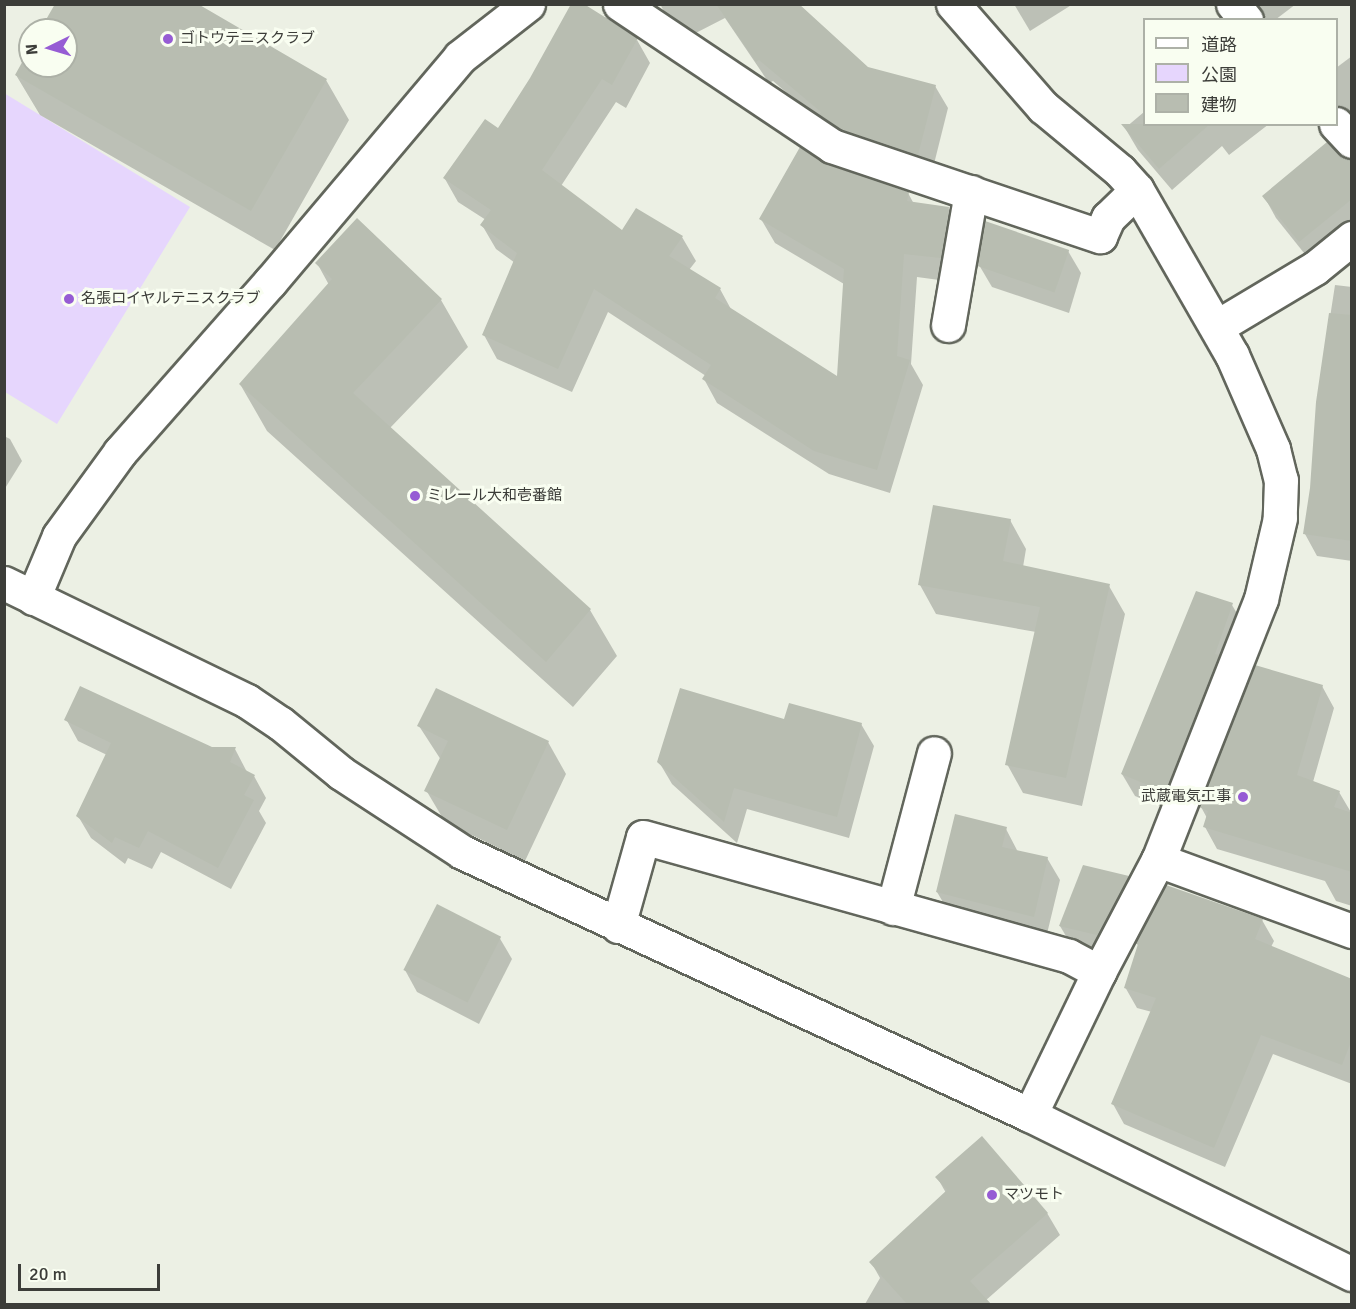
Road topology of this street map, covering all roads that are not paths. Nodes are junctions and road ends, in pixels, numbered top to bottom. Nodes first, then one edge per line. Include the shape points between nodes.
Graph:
1 (528, 4) edge
2 (620, 4) edge
3 (952, 4) edge
4 (1233, 4) edge
5 (1244, 18) edge
6 (1338, 126) edge
7 (1352, 141) edge
8 (1137, 190) junction
9 (971, 192) junction
10 (1352, 238) edge
11 (948, 325) dead end
12 (1218, 326) junction
13 (4, 583) edge
14 (33, 598) junction
15 (934, 753) dead end
16 (1158, 860) junction
17 (893, 908) junction
18 (618, 926) junction
19 (1352, 931) edge
20 (1099, 972) junction
21 (1030, 1115) junction
22 (1352, 1274) edge

1 - 14 street via 460,57 120,452 59,536
2 - 9 street via 832,146
3 - 8 street via 1043,107
4 - 5 street
6 - 7 street
8 - 9 street via 1108,218 1100,236
8 - 12 street
9 - 11 street
10 - 12 street via 1315,268
12 - 16 street via 1274,449 1281,480 1280,518 1261,599
13 - 14 street
14 - 18 street via 247,701 341,773 462,852
15 - 17 street
16 - 19 street
16 - 20 street
17 - 18 street via 643,837
17 - 20 street via 1069,956
18 - 21 street
20 - 21 street
21 - 22 street

